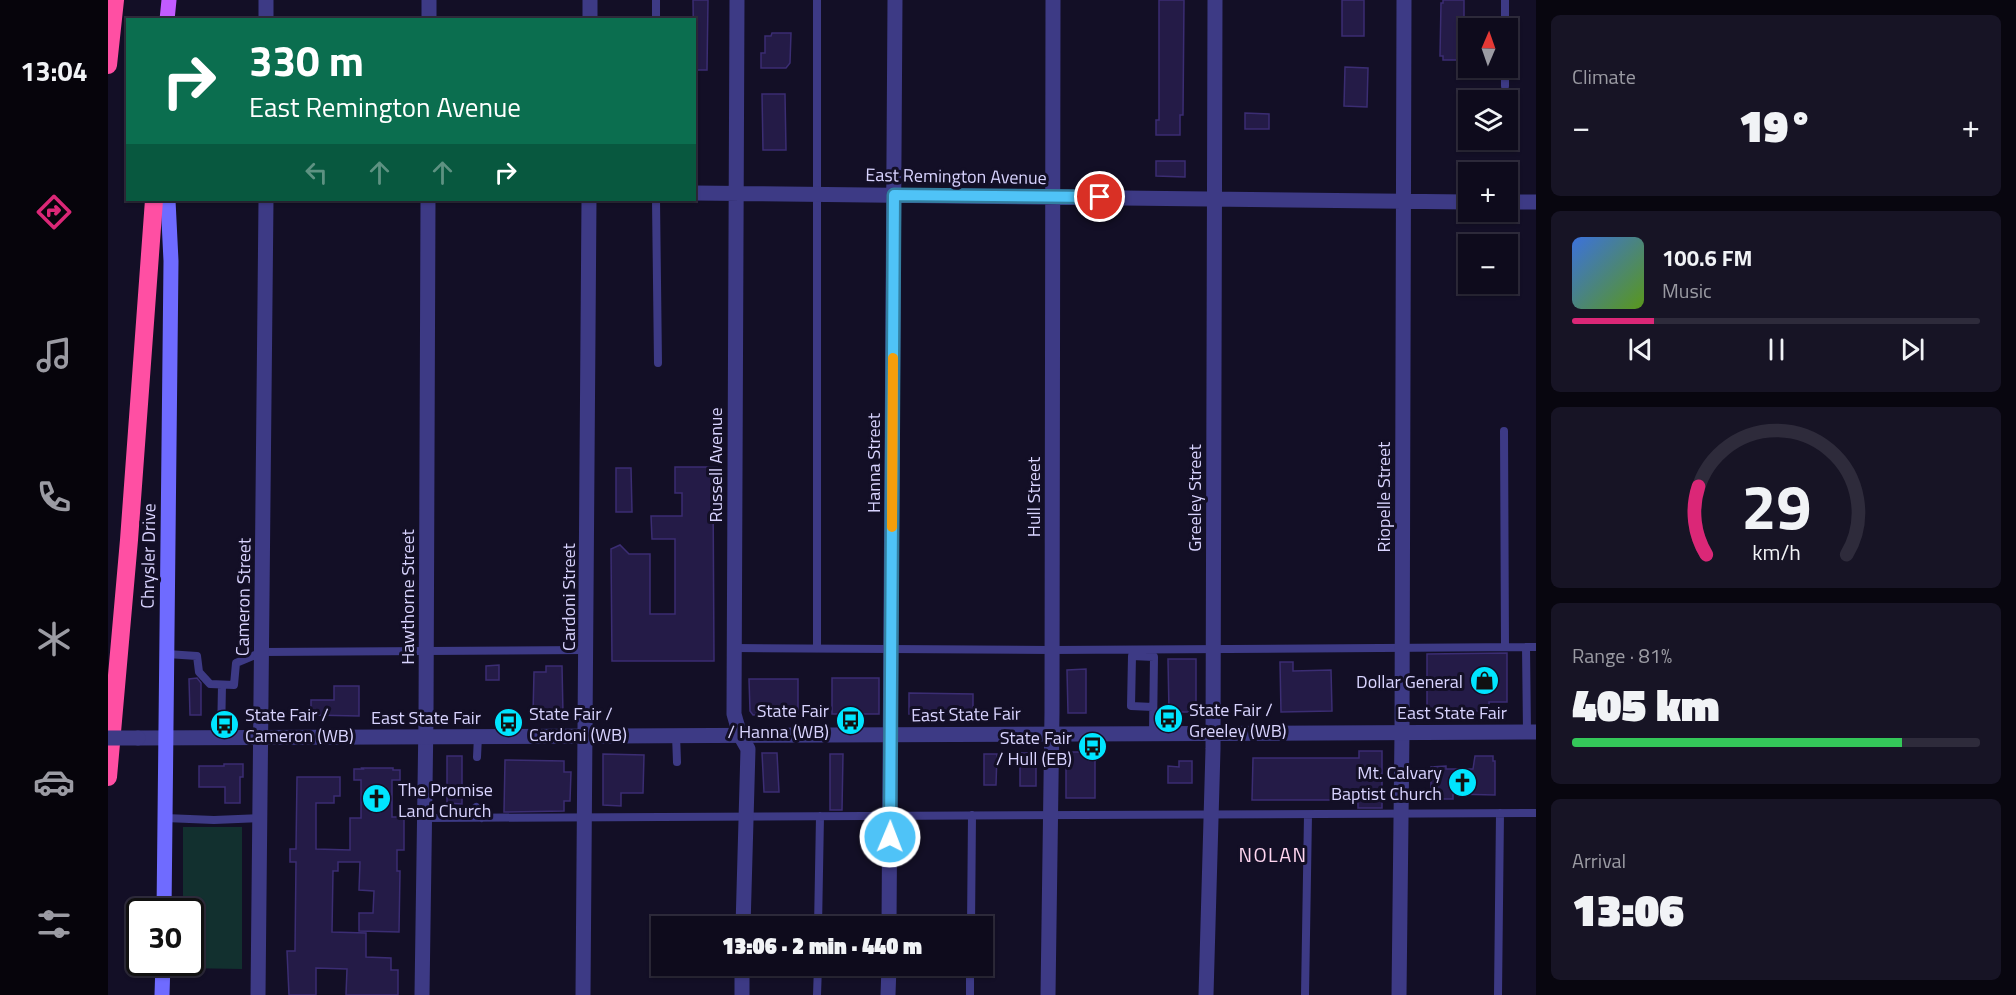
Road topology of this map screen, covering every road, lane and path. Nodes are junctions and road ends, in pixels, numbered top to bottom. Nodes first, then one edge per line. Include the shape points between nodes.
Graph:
1 (115, 0) edge
2 (169, 0) edge
3 (266, 0) edge
4 (429, 0) edge
5 (590, 0) edge
6 (656, 0) edge
7 (736, 0) edge
8 (817, 0) edge
9 (895, 0) edge
10 (1053, 0) edge
11 (1215, 0) edge
12 (1404, 0) edge
13 (1505, 0) edge
14 (167, 18) edge
15 (266, 18) edge
16 (429, 18) edge
17 (590, 18) edge
18 (656, 18) edge
19 (1505, 18) edge
20 (108, 65) edge
21 (1505, 78) edge
22 (1505, 86) dead end
23 (696, 193) edge
24 (735, 193) junction
25 (817, 194) junction
26 (894, 195) junction
27 (1054, 197) junction
28 (1214, 198) junction
29 (154, 201) edge
30 (168, 201) edge
31 (266, 201) edge
32 (428, 201) edge
33 (590, 201) edge
34 (656, 201) edge
35 (1404, 201) junction
36 (1458, 202) edge
37 (1518, 202) edge
38 (1536, 202) edge
39 (658, 363) dead end
40 (1504, 431) dead end
41 (1505, 647) junction
42 (1526, 647) junction
43 (1536, 647) edge
44 (734, 648) junction
45 (817, 648) junction
46 (892, 648) junction
47 (1402, 648) junction
48 (1213, 649) junction
49 (587, 650) junction
50 (1052, 650) junction
51 (262, 652) junction
52 (426, 652) junction
53 (167, 654) junction
54 (222, 685) junction
55 (1153, 707) junction
56 (1052, 732) junction
57 (1213, 732) junction
58 (1402, 732) junction
59 (1531, 732) edge
60 (1154, 733) junction
61 (892, 734) junction
62 (587, 735) junction
63 (676, 735) junction
64 (740, 735) junction
65 (426, 736) junction
66 (478, 736) junction
67 (222, 737) junction
68 (261, 737) junction
69 (108, 738) edge
70 (166, 738) junction
71 (477, 757) dead end
72 (676, 762) dead end
73 (108, 777) edge
74 (476, 807) dead end
75 (1500, 813) junction
76 (1536, 813) edge
77 (1401, 814) junction
78 (891, 815) junction
79 (972, 815) junction
80 (1050, 815) junction
81 (1308, 815) junction
82 (744, 816) junction
83 (820, 816) junction
84 (1212, 816) junction
85 (165, 818) junction
86 (425, 818) junction
87 (482, 818) junction
88 (586, 818) junction
89 (260, 819) junction
90 (164, 898) edge
91 (743, 916) edge
92 (818, 916) edge
93 (889, 916) edge
94 (971, 916) edge
95 (163, 976) edge
96 (742, 976) edge
97 (818, 976) edge
98 (889, 976) edge
99 (970, 976) edge
100 (162, 995) edge
101 (258, 995) edge
102 (422, 995) edge
103 (583, 995) edge
104 (742, 995) edge
105 (817, 995) edge
106 (888, 995) edge
107 (970, 995) edge
108 (1048, 995) edge
109 (1206, 995) edge
110 (1305, 995) edge
111 (1399, 995) edge
112 (1498, 995) edge

1 - 20 highway
2 - 14 main road
3 - 15 street
4 - 16 street
5 - 17 street
6 - 18 lane
7 - 24 street, Russell Avenue
8 - 25 lane
9 - 26 street, Hanna Street
10 - 27 street, Hull Street
11 - 28 street, Greeley Street
12 - 35 street, Riopelle Street
13 - 19 lane
21 - 22 lane
23 - 24 street, East Remington Avenue
24 - 25 street, East Remington Avenue
24 - 44 street, Russell Avenue
25 - 26 street, East Remington Avenue
25 - 45 lane
26 - 27 street, East Remington Avenue
26 - 46 street, Hanna Street
27 - 28 street, East Remington Avenue
27 - 50 street, Hull Street
28 - 35 street, East Remington Avenue
28 - 48 street, Greeley Street
29 - 73 highway
30 - 53 main road, Chrysler Drive via 171,261
31 - 51 street, Cameron Street
32 - 52 street, Hawthorne Street
33 - 49 street, Cardoni Street
34 - 39 lane
35 - 36 street, East Remington Avenue
35 - 47 street, Riopelle Street
37 - 38 street
40 - 41 lane
41 - 42 lane
41 - 47 lane
42 - 43 lane
42 - 59 lane
44 - 45 lane
44 - 64 street, Russell Avenue via 734,714
45 - 46 lane
46 - 50 lane
46 - 61 street, Hanna Street
47 - 48 lane
47 - 58 street, Riopelle Street
48 - 50 lane
48 - 57 street, Greeley Street
49 - 52 lane
49 - 62 street, Cardoni Street
50 - 56 street, Hull Street
51 - 52 lane
51 - 54 lane via 236,663 234,685
51 - 68 street, Cameron Street
52 - 65 street, Hawthorne Street
53 - 54 lane via 197,656 199,672 210,684
53 - 70 main road, Chrysler Drive
54 - 67 lane
55 - 55 lane via 1154,657 1132,656 1131,706
55 - 60 lane
56 - 60 street, East State Fair
56 - 61 street, East State Fair
56 - 80 street, Hull Street
57 - 58 street, East State Fair
57 - 60 street, East State Fair
57 - 84 street, Greeley Street
58 - 59 street, East State Fair
58 - 77 street, Riopelle Street
61 - 64 street, East State Fair
61 - 78 street, Hanna Street
62 - 63 street, East State Fair
62 - 66 street, East State Fair
62 - 88 street, Cardoni Street
63 - 64 street, East State Fair
63 - 72 lane
64 - 82 street, Russell Avenue via 748,749
65 - 66 street, East State Fair
65 - 68 street, East State Fair
65 - 86 street, Hawthorne Street
66 - 71 lane
67 - 68 street, East State Fair
67 - 70 street, East State Fair
68 - 89 street, Cameron Street
69 - 70 street, East State Fair, bridge
70 - 85 main road, Chrysler Drive
74 - 87 lane
75 - 76 lane
75 - 77 lane
75 - 112 lane
77 - 81 lane
77 - 111 street, Riopelle Street
78 - 79 lane
78 - 83 lane
78 - 93 street, Hanna Street
79 - 80 lane
79 - 94 lane
80 - 84 lane
80 - 108 street, Hull Street
81 - 84 lane
81 - 110 lane
82 - 83 lane
82 - 88 lane
82 - 91 street, Russell Avenue
83 - 92 lane
84 - 109 street, Greeley Street
85 - 89 lane
85 - 90 main road, Chrysler Drive
86 - 87 lane
86 - 102 street, Hawthorne Street
87 - 88 lane
88 - 103 street, Cardoni Street
89 - 101 street, Cameron Street
95 - 100 main road
96 - 104 street
97 - 105 lane
98 - 106 street
99 - 107 lane

